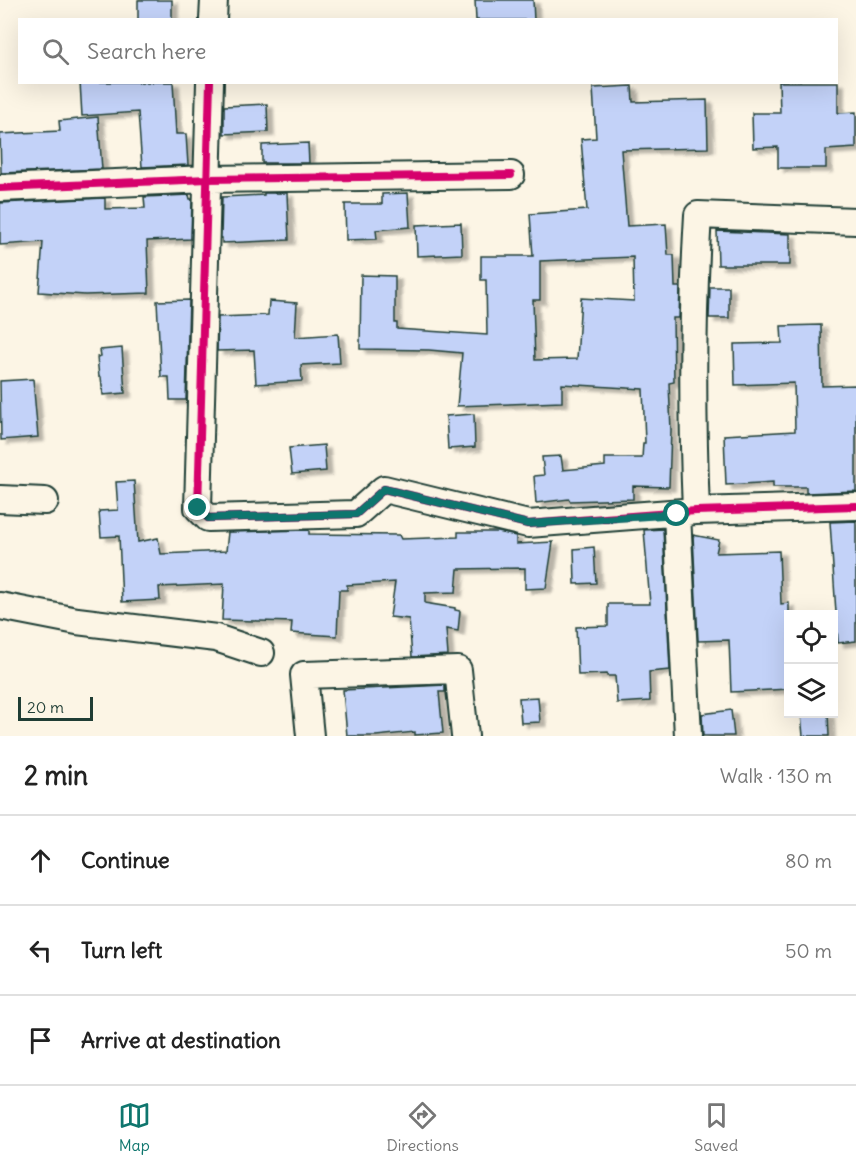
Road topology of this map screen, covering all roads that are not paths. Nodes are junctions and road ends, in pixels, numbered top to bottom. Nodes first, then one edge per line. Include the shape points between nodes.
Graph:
1 (214, 0) edge
2 (213, 18) edge
3 (210, 84) edge
4 (511, 175) dead end
5 (208, 179) junction
6 (0, 188) edge
7 (856, 221) edge
8 (0, 499) edge
9 (45, 501) dead end
10 (856, 506) edge
11 (686, 512) junction
12 (0, 606) edge
13 (261, 653) dead end
14 (310, 736) edge
15 (465, 736) edge
16 (688, 736) edge

1 - 2 street
3 - 5 street
4 - 5 street
5 - 6 street
5 - 11 street via 198,508 208,518 356,514 384,489 528,524
7 - 11 street via 698,215
8 - 9 street
10 - 11 street
11 - 16 street
12 - 13 street via 77,621 216,638
14 - 15 street via 304,675 458,670

